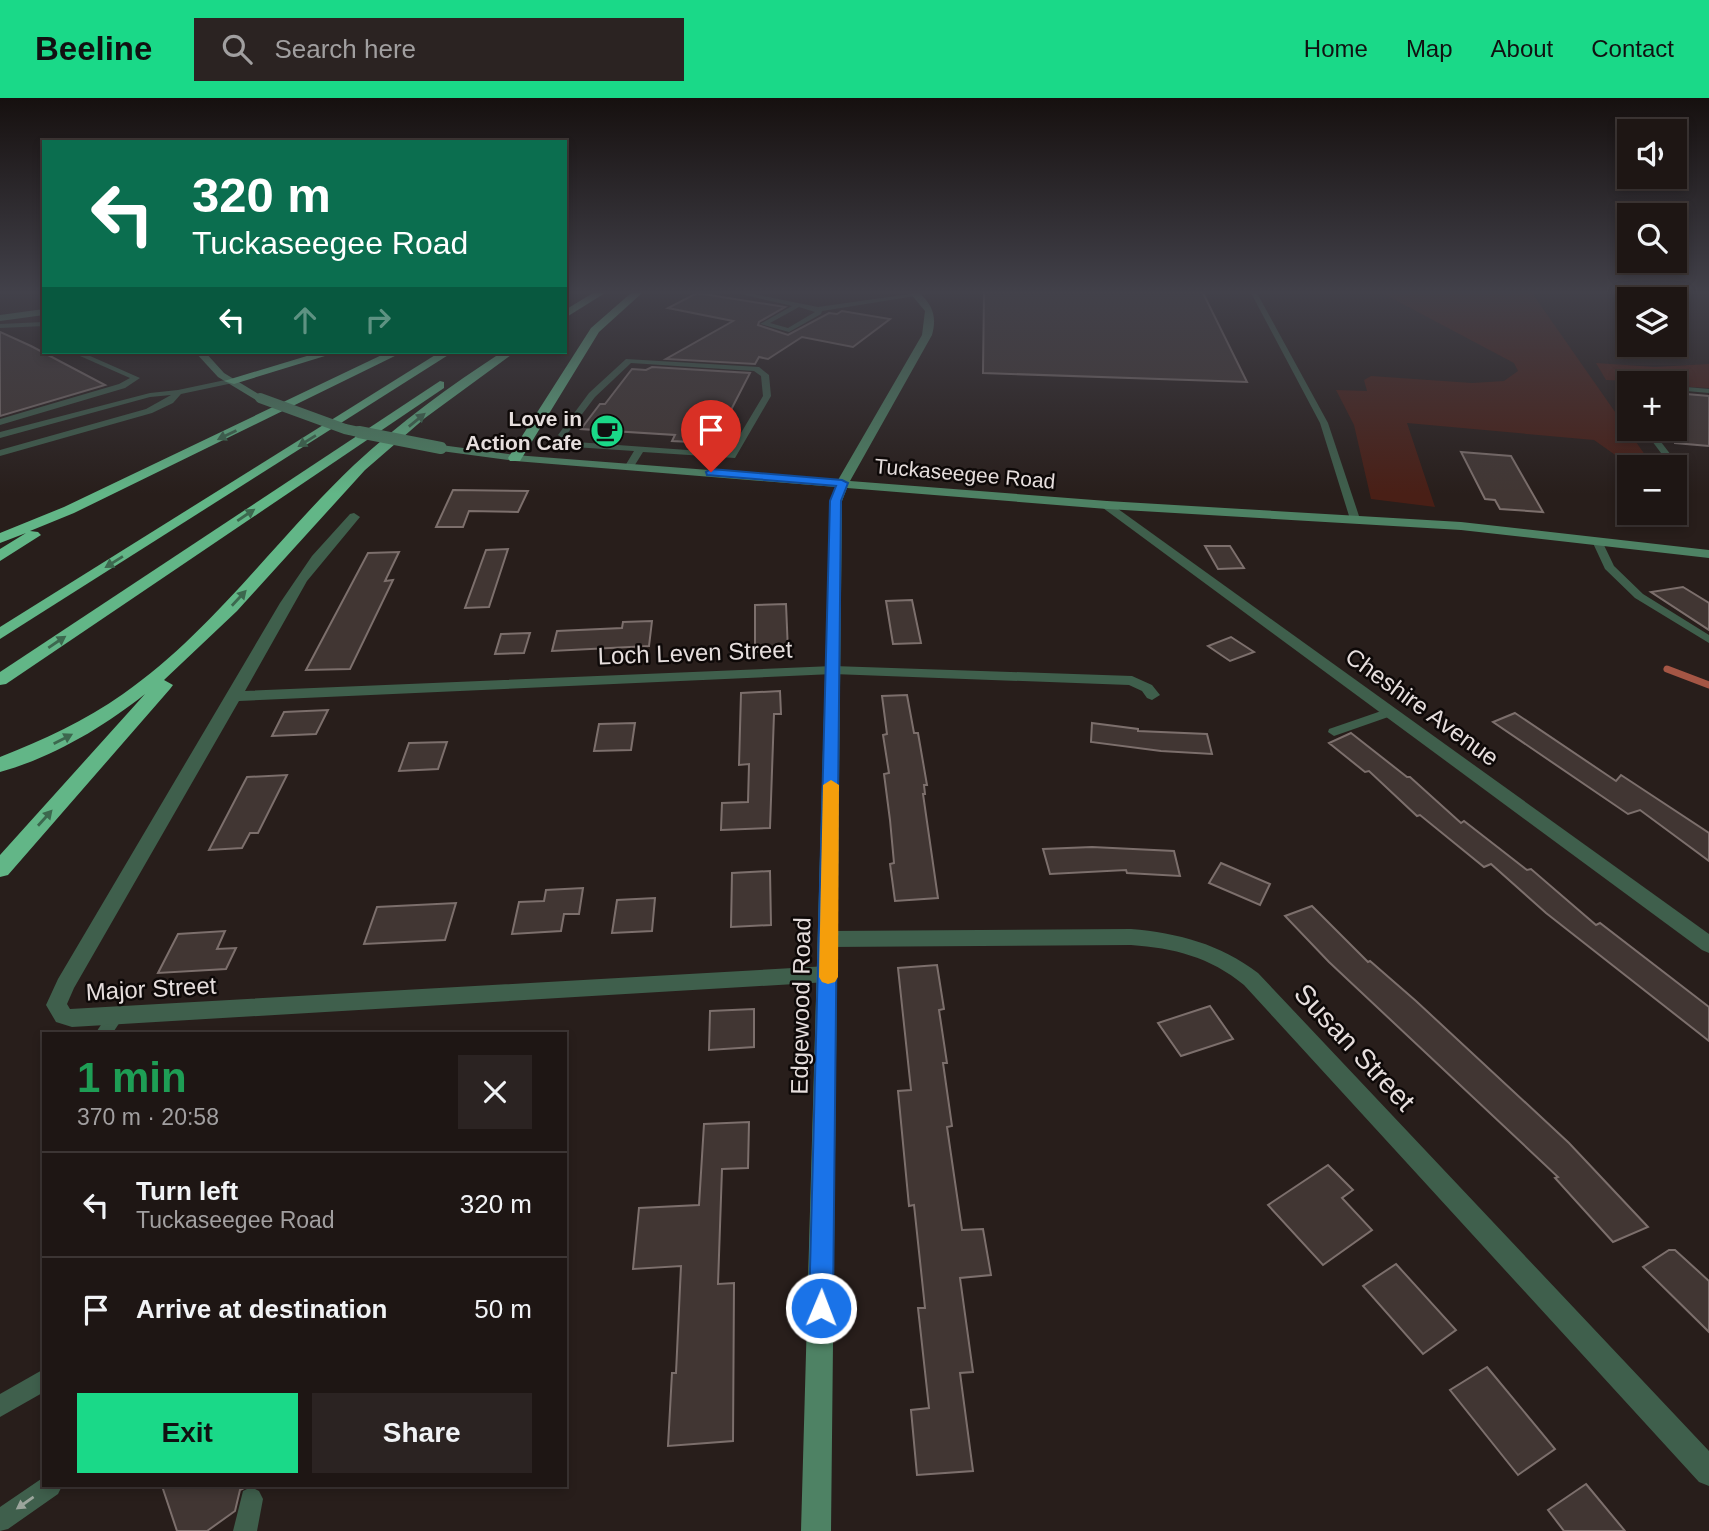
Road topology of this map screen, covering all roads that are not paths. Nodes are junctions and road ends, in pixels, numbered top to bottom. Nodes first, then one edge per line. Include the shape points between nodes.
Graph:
1 (93, 360) edge
2 (208, 360) edge
3 (304, 360) edge
4 (381, 360) edge
5 (435, 360) edge
6 (480, 360) edge
7 (498, 360) edge
8 (576, 360) edge
9 (912, 360) edge
10 (1290, 360) edge
11 (230, 381) junction
12 (1687, 389) edge
13 (1709, 391) edge
14 (178, 393) junction
15 (0, 422) edge
16 (0, 435) edge
17 (1656, 441) edge
18 (640, 449) junction
19 (0, 453) edge
20 (1667, 455) dead end
21 (515, 457) junction
22 (630, 466) junction
23 (842, 483) junction
24 (1107, 505) junction
25 (69, 510) junction
26 (354, 517) dead end
27 (1355, 519) junction
28 (0, 538) edge
29 (1597, 541) junction
30 (1709, 554) edge
31 (0, 556) edge
32 (0, 634) edge
33 (1709, 640) edge
34 (195, 645) junction
35 (833, 670) junction
36 (0, 680) edge
37 (1152, 695) dead end
38 (235, 696) junction
39 (1390, 712) junction
40 (1334, 732) dead end
41 (0, 765) edge
42 (0, 869) edge
43 (829, 939) junction
44 (1709, 945) edge
45 (828, 974) junction
46 (116, 1016) junction
47 (104, 1032) edge
48 (42, 1381) edge
49 (0, 1406) edge
50 (1709, 1472) edge
51 (49, 1487) edge
52 (251, 1499) dead end
53 (0, 1521) edge
54 (245, 1531) edge
55 (816, 1531) edge

1 - 15 lane via 136,378
2 - 11 street, Tuckaseegee Road
3 - 11 highway
4 -> 25 highway
5 -> 32 highway
36 -> 6 highway
34 -> 7 highway via 369,458
8 - 21 highway
9 - 23 street, Edgewood Road
10 - 27 lane via 1324,423
11 - 14 lane
11 - 21 street, Tuckaseegee Road, bridge via 260,398 345,429
12 - 13 lane
14 - 16 lane via 149,395
14 - 19 lane via 149,411
17 - 20 lane
18 - 18 lane via 732,456 767,396 765,375 756,369 629,361 600,384 562,435 574,444
18 - 22 lane
21 - 22 street, Tuckaseegee Road
22 - 23 street, Tuckaseegee Road
23 - 24 street, Tuckaseegee Road
23 - 35 street, Edgewood Road via 836,501
24 - 27 street, Tuckaseegee Road
24 - 39 street, Cheshire Avenue
25 - 28 highway
25 - 31 highway
26 - 38 street, Major Street via 316,556 291,592
27 - 29 street, Tuckaseegee Road
29 - 30 street, Tuckaseegee Road
29 - 33 lane via 1609,566 1639,596
41 -> 34 highway via 106,715
42 -> 34 highway via 187,660
35 - 37 street, Loch Leven Street via 1132,681
35 - 38 street, Loch Leven Street
35 - 43 street, Edgewood Road
38 - 46 street, Major Street via 56,1004 63,1016 72,1018
39 - 40 lane
39 - 44 street, Cheshire Avenue
43 - 45 street, Edgewood Road
43 - 50 street, Susan Street via 1162,938 1218,955 1251,979
45 - 46 street, Major Street
45 - 55 street, Edgewood Road
46 - 47 lane
48 - 49 lane
51 -> 53 lane
52 - 54 lane

